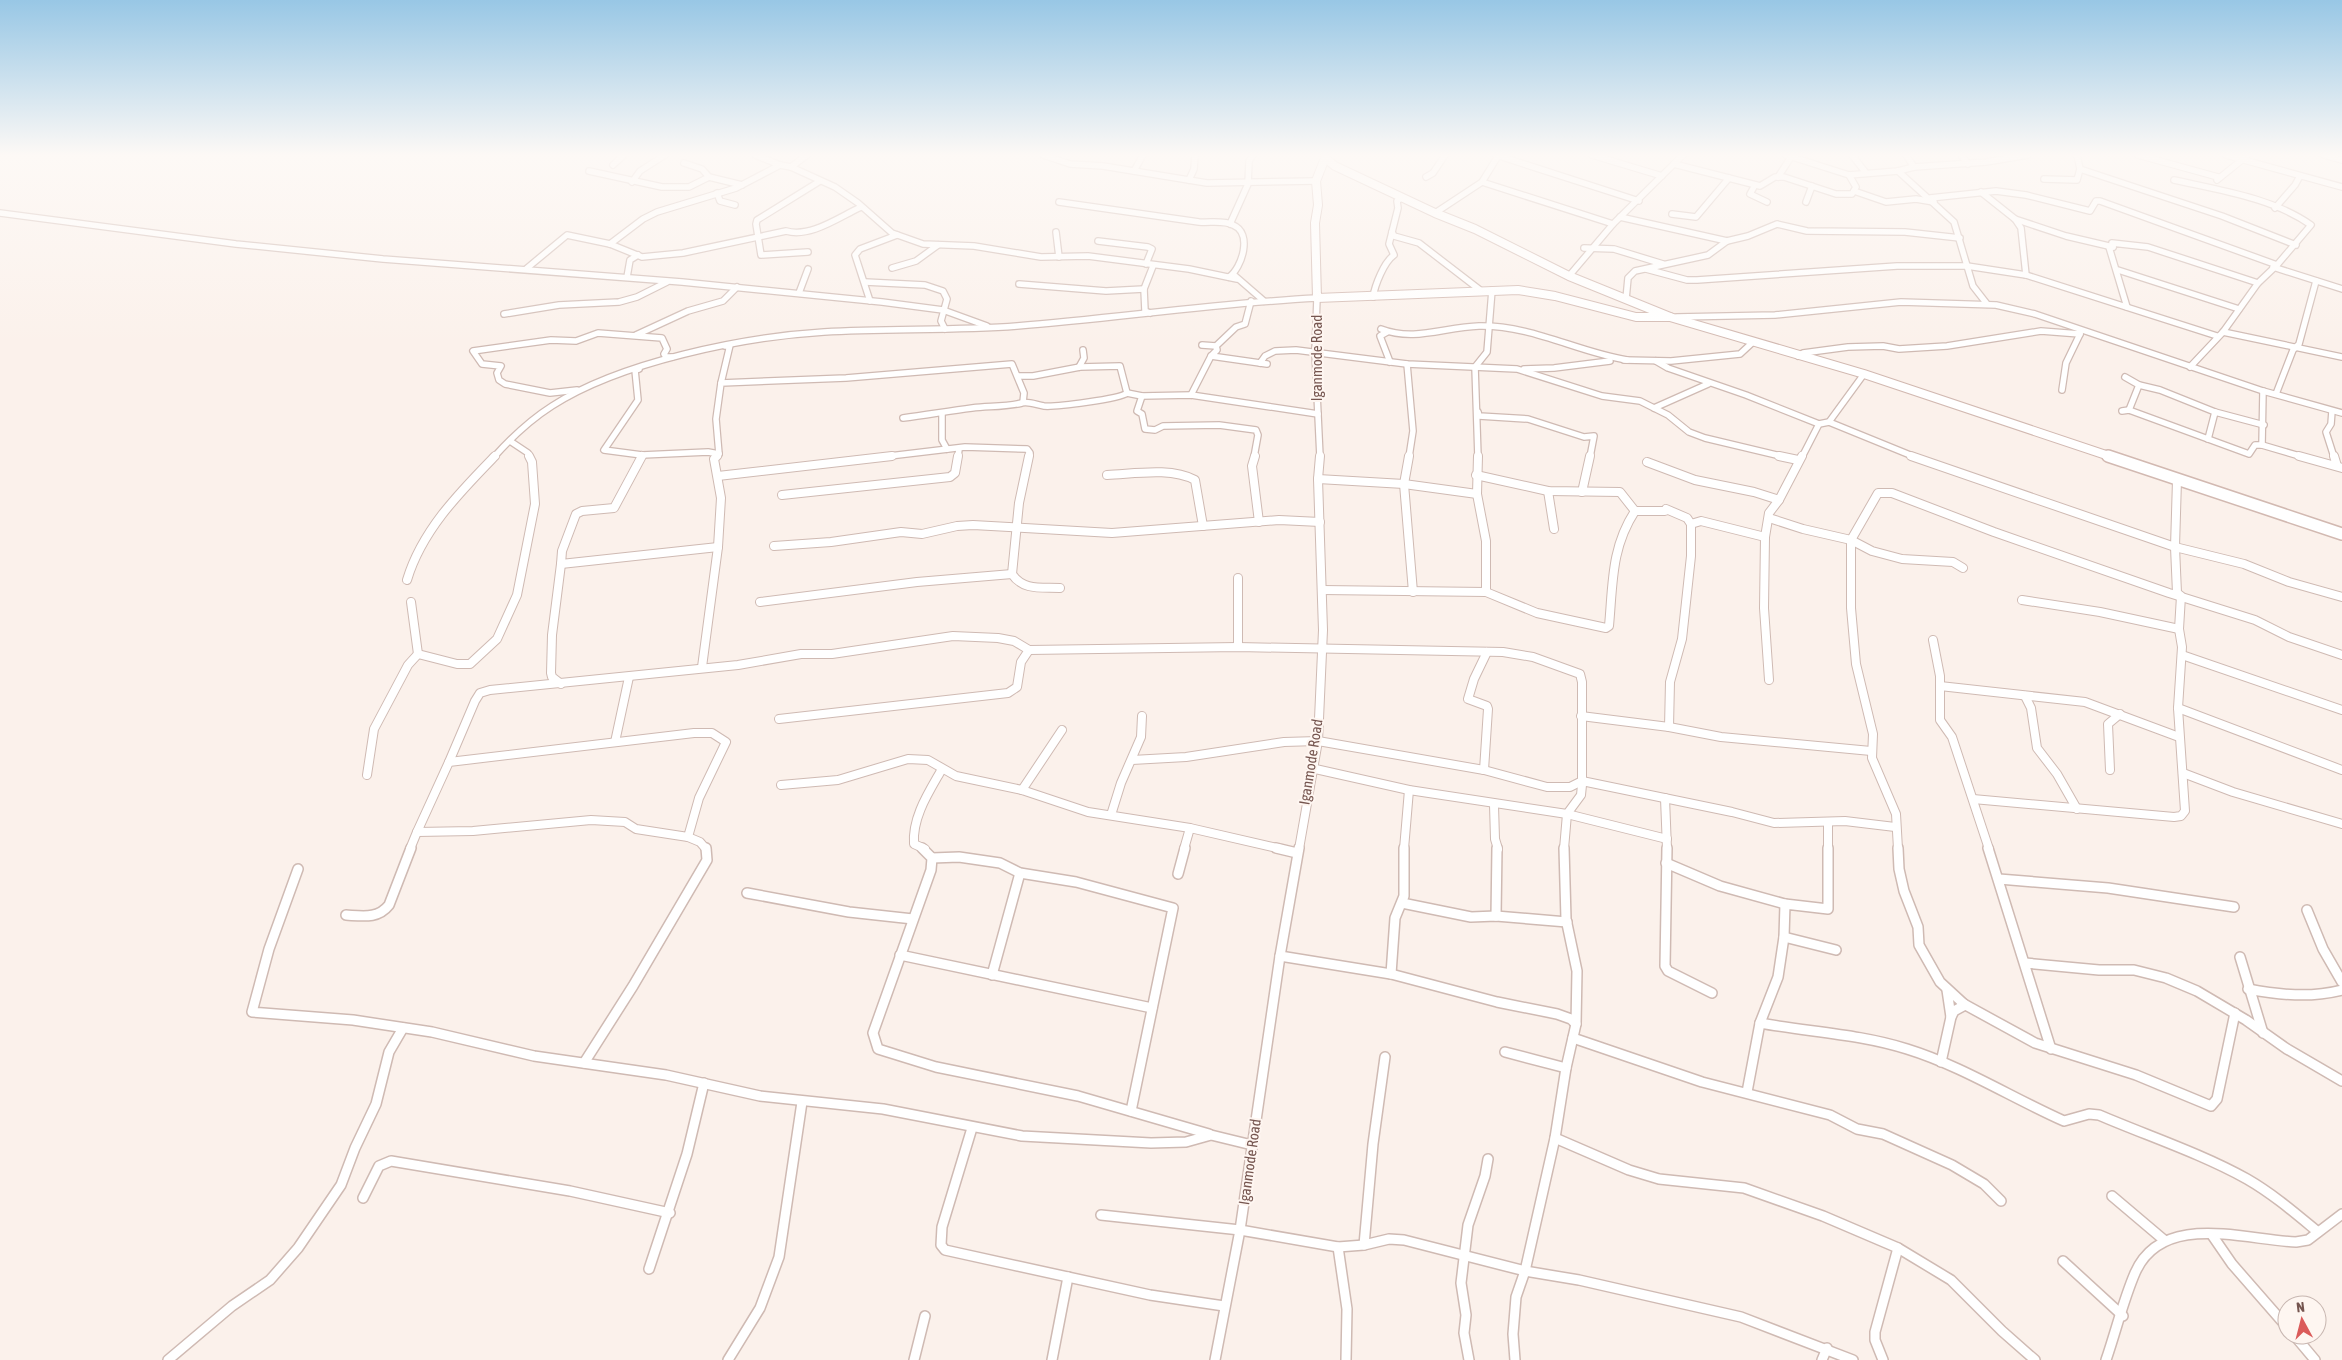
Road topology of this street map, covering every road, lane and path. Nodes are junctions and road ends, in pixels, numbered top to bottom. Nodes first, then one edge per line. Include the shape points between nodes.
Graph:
1 (42, 218) edge
2 (648, 218) edge
3 (759, 218) edge
4 (836, 218) edge
5 (874, 218) edge
6 (1176, 218) edge
7 (1232, 218) edge
8 (1316, 218) edge
9 (1395, 218) edge
10 (1449, 218) edge
11 (1597, 218) edge
12 (1619, 218) edge
13 (1627, 218) edge
14 (1950, 218) edge
15 (2147, 218) edge
16 (2229, 218) edge
17 (2302, 218) edge
18 (2015, 219) joint
19 (1230, 224) junction
20 (1613, 224) junction
21 (2034, 226) junction
22 (2022, 228) junction
23 (1056, 232) dead end
24 (1392, 232) junction
25 (897, 234) junction
26 (1960, 238) junction
27 (758, 239) junction
28 (1098, 241) dead end
29 (1727, 241) junction
30 (610, 244) junction
31 (2296, 244) junction
32 (938, 245) junction
33 (1593, 247) junction
34 (2113, 247) junction
35 (1584, 248) dead end
36 (808, 252) dead end
37 (638, 255) junction
38 (1059, 257) junction
39 (1146, 264) junction
40 (1664, 264) junction
41 (1153, 266) junction
42 (1967, 266) junction
43 (2275, 266) junction
44 (892, 268) dead end
45 (808, 269) dead end
46 (1646, 269) junction
47 (521, 270) junction
48 (2118, 270) junction
49 (2026, 275) junction
50 (1569, 276) junction
51 (627, 277) junction
52 (1233, 277) junction
53 (669, 281) junction
54 (2316, 281) junction
55 (865, 282) junction
56 (2258, 283) junction
57 (1019, 284) dead end
58 (737, 287) junction
59 (1144, 289) junction
60 (2342, 289) edge
61 (1480, 290) junction
62 (1492, 290) junction
63 (798, 293) junction
64 (1373, 297) junction
65 (1317, 298) junction
66 (1626, 299) junction
67 (870, 300) junction
68 (1264, 300) junction
69 (1251, 302) junction
70 (1987, 304) junction
71 (2127, 307) junction
72 (941, 308) junction
73 (2239, 310) junction
74 (1150, 313) junction
75 (504, 314) dead end
76 (1670, 317) junction
77 (1489, 326) junction
78 (991, 328) junction
79 (945, 329) junction
80 (1381, 329) dead end
81 (1388, 332) junction
82 (2080, 332) junction
83 (2224, 332) junction
84 (647, 333) junction
85 (2217, 336) junction
86 (1753, 342) junction
87 (1202, 345) dead end
88 (1216, 346) junction
89 (2294, 347) junction
90 (1083, 350) dead end
91 (1315, 352) junction
92 (1486, 355) junction
93 (1211, 356) junction
94 (1798, 356) junction
95 (672, 357) junction
96 (2342, 357) edge
97 (1627, 360) junction
98 (1656, 361) junction
99 (1390, 362) junction
100 (1260, 363) junction
101 (1267, 364) dead end
102 (1407, 364) junction
103 (1079, 367) junction
104 (1475, 367) junction
105 (2190, 367) junction
106 (1494, 368) junction
107 (1517, 369) junction
108 (634, 370) junction
109 (1864, 374) junction
110 (1018, 376) junction
111 (2125, 377) dead end
112 (721, 383) junction
113 (1708, 384) junction
114 (2139, 385) junction
115 (583, 389) junction
116 (2062, 390) dead end
117 (2263, 391) junction
118 (1127, 393) junction
119 (2276, 394) junction
120 (1191, 395) junction
121 (1142, 396) junction
122 (1023, 402) junction
123 (1654, 408) junction
124 (2332, 411) junction
125 (1478, 412) junction
126 (2215, 412) junction
127 (942, 413) junction
128 (2342, 413) edge
129 (1318, 414) junction
130 (903, 418) dead end
131 (1829, 422) junction
132 (1819, 424) junction
133 (2264, 425) junction
134 (2208, 439) junction
135 (510, 442) junction
136 (2262, 445) junction
137 (947, 449) junction
138 (959, 449) junction
139 (719, 454) junction
140 (642, 456) junction
141 (1798, 460) junction
142 (1647, 462) dead end
143 (2339, 467) edge
144 (1107, 475) dead end
145 (1476, 475) junction
146 (718, 476) junction
147 (1318, 479) junction
148 (2177, 480) junction
149 (1404, 484) junction
150 (1548, 491) junction
151 (1582, 492) junction
152 (1477, 494) junction
153 (782, 495) dead end
154 (1778, 500) junction
155 (1635, 511) junction
156 (1769, 518) junction
157 (1689, 521) junction
158 (1259, 522) junction
159 (1320, 522) junction
160 (2318, 524) dead end
161 (1203, 526) junction
162 (1018, 528) junction
163 (1554, 529) dead end
164 (2342, 533) edge
165 (1765, 537) junction
166 (1851, 540) junction
167 (774, 546) dead end
168 (718, 547) junction
169 (2175, 547) junction
170 (561, 564) junction
171 (1963, 568) dead end
172 (1012, 574) junction
173 (1238, 578) dead end
174 (407, 580) dead end
175 (1060, 588) dead end
176 (1322, 590) junction
177 (1413, 592) junction
178 (1486, 592) junction
179 (2181, 596) junction
180 (2342, 597) edge
181 (2022, 600) dead end
182 (411, 602) dead end
183 (760, 602) dead end
184 (2179, 628) junction
185 (1933, 640) dead end
186 (1238, 647) junction
187 (1322, 648) junction
188 (1029, 650) junction
189 (1487, 652) junction
190 (418, 654) junction
191 (2182, 655) junction
192 (2342, 655) edge
193 (702, 667) junction
194 (629, 677) junction
195 (1769, 680) dead end
196 (562, 684) junction
197 (1940, 686) junction
198 (2025, 696) junction
199 (2178, 708) junction
200 (2342, 710) edge
201 (2120, 714) junction
202 (1142, 716) dead end
203 (1581, 716) junction
204 (779, 719) dead end
205 (1669, 727) junction
206 (1062, 730) dead end
207 (2179, 737) junction
208 (1318, 741) junction
209 (615, 742) junction
210 (1871, 752) junction
211 (1132, 760) junction
212 (449, 762) junction
213 (1312, 768) junction
214 (942, 769) junction
215 (1484, 770) junction
216 (2110, 770) dead end
217 (2342, 770) edge
218 (2183, 773) junction
219 (367, 775) dead end
220 (1582, 781) junction
221 (781, 786) dead end
222 (1022, 790) junction
223 (1409, 790) junction
224 (1664, 798) junction
225 (1973, 800) junction
226 (1494, 805) junction
227 (2077, 809) junction
228 (1567, 814) junction
229 (1111, 815) junction
230 (1828, 822) junction
231 (2342, 824) edge
232 (1895, 827) junction
233 (1190, 828) junction
234 (417, 832) junction
235 (688, 837) junction
236 (1667, 839) junction
237 (1296, 853) junction
238 (932, 858) junction
239 (1666, 862) junction
240 (298, 869) dead end
241 (1020, 873) junction
242 (1178, 874) dead end
243 (1999, 880) junction
244 (747, 893) dead end
245 (1402, 903) junction
246 (1785, 904) junction
247 (2234, 907) dead end
248 (2307, 910) dead end
249 (346, 915) dead end
250 (1496, 916) junction
251 (913, 919) junction
252 (1567, 922) junction
253 (1784, 937) junction
254 (1836, 950) dead end
255 (900, 955) junction
256 (1280, 956) junction
257 (2240, 957) dead end
258 (2025, 963) junction
259 (1391, 974) junction
260 (992, 975) junction
261 (2342, 982) edge
262 (2248, 989) junction
263 (1947, 990) junction
264 (2342, 990) edge
265 (1712, 993) dead end
266 (1965, 1005) junction
267 (1152, 1008) junction
268 (2235, 1014) junction
269 (1951, 1017) junction
270 (1760, 1023) junction
271 (1576, 1024) junction
272 (403, 1028) junction
273 (2264, 1034) junction
274 (1573, 1038) junction
275 (2051, 1049) junction
276 (1505, 1052) dead end
277 (1385, 1056) dead end
278 (1941, 1062) junction
279 (584, 1063) junction
280 (1566, 1068) junction
281 (2342, 1081) edge
282 (704, 1083) junction
283 (1747, 1092) junction
284 (802, 1102) junction
285 (1131, 1111) junction
286 (972, 1128) junction
287 (1211, 1135) junction
288 (1556, 1138) junction
289 (1252, 1145) junction
290 (1488, 1159) dead end
291 (2112, 1196) dead end
292 (364, 1198) dead end
293 (2001, 1201) dead end
294 (670, 1213) junction
295 (2342, 1214) edge
296 (1101, 1215) dead end
297 (1240, 1230) junction
298 (2318, 1232) junction
299 (2212, 1235) junction
300 (2164, 1240) junction
301 (1364, 1245) junction
302 (1338, 1247) junction
303 (1898, 1248) junction
304 (1464, 1257) junction
305 (2063, 1262) dead end
306 (649, 1269) dead end
307 (1525, 1271) junction
308 (1068, 1277) junction
309 (1224, 1306) junction
310 (925, 1316) dead end
311 (2123, 1316) junction
312 (2277, 1316) edge
313 (2302, 1345) edge
314 (1827, 1348) junction
315 (168, 1360) edge
316 (728, 1360) edge
317 (914, 1360) edge
318 (1052, 1360) edge
319 (1215, 1360) edge
320 (1346, 1360) edge
321 (1469, 1360) edge
322 (1515, 1360) edge
323 (1822, 1360) edge
324 (1853, 1360) edge
325 (1883, 1360) edge
326 (2035, 1360) edge
327 (2106, 1360) edge
328 (2315, 1360) edge

1 - 47 street via 236,244
2 - 30 street
3 - 27 street
4 - 27 street via 797,234 783,231
5 - 25 street via 885,229
6 - 19 street
7 - 19 street
8 - 65 street, Iganmode Road
9 - 24 street
10 - 50 street
11 - 20 street
12 - 20 street
13 - 29 street
14 - 26 street
15 - 43 street
16 - 31 street
17 - 31 street via 2311,225
18 - 21 street
18 - 22 street
19 - 52 street via 1244,238 1240,267
20 - 33 street
21 - 22 street
21 - 34 street
22 - 49 street
23 - 38 street
24 - 61 street via 1394,236 1419,243
24 - 64 street via 1389,244 1394,255 1387,260 1375,283
25 - 32 street via 913,241
25 - 55 street via 856,253 857,271
26 - 29 street via 1906,232 1807,231 1777,224
26 - 42 street
27 - 36 street via 761,255
27 - 37 street via 683,254
28 - 39 street via 1148,247 1152,249
29 - 40 street via 1708,255
30 - 37 street
30 - 47 street via 567,235 538,262
31 - 43 street
32 - 38 street via 974,246 1029,256
32 - 44 street via 916,261
33 - 35 street
33 - 40 street
33 - 50 street
34 - 48 street via 2109,247
34 - 56 street via 2112,244 2117,242 2148,247
37 - 51 street via 630,260
38 - 39 street via 1088,256
39 - 41 street
40 - 46 street
41 - 52 street
41 - 59 street
42 - 46 street via 1897,266 1697,280
42 - 49 street
42 - 70 street via 1973,286
43 - 54 street
43 - 56 street
45 - 63 street
46 - 66 street via 1628,278
47 - 51 street
48 - 71 street
48 - 73 street
49 - 71 street
50 - 66 street
51 - 53 street
52 - 68 street
53 - 58 street
53 - 75 street via 619,302 559,305
54 - 60 street
54 - 89 street via 2299,344
55 - 67 street
55 - 72 street via 936,288 947,294 947,302
56 - 73 street
57 - 59 street via 1106,290
58 - 63 street
58 - 84 street via 723,301 688,311
59 - 74 street via 1145,310
61 - 62 street
61 - 64 street
62 - 76 street via 1535,291 1636,317 1658,320
62 - 77 street
63 - 67 street
64 - 65 street
65 - 68 street
65 - 91 street, Iganmode Road
66 - 76 street
67 - 72 street
68 - 69 street
69 - 74 street
69 - 88 street via 1245,324 1236,327
70 - 76 street via 1891,303 1775,315
70 - 82 street via 2035,314
71 - 85 street
72 - 78 street
72 - 79 street via 941,324
73 - 83 street
74 - 78 street
76 - 86 street
77 - 81 street via 1447,329 1422,335
77 - 92 street
77 - 97 street via 1549,337 1605,357
78 - 79 street
79 - 95 street via 795,334
80 - 81 street
81 - 99 street via 1380,336 1380,340
82 - 94 street via 2041,331 1947,346 1899,349 1848,347 1803,352
82 - 105 street via 2125,343
82 - 116 street via 2066,363
83 - 85 street
83 - 89 street
84 - 95 street via 662,338 667,349 664,354
84 - 115 street via 634,336 598,333 576,341 551,340 473,351 482,364 501,366 497,373 504,384 550,393
85 - 105 street
86 - 94 street
86 - 98 street via 1740,354
87 - 88 street
88 - 93 street via 1217,350
89 - 96 street
89 - 119 street
90 - 103 street via 1084,358
91 - 99 street
91 - 100 street via 1275,351
91 - 129 street, Iganmode Road
92 - 104 street
92 - 106 street
93 - 100 street
93 - 120 street
94 - 109 street
95 - 108 street
97 - 98 street
97 - 107 street
98 - 113 street
99 - 102 street
100 - 101 street
102 - 104 street
102 - 149 street via 1413,431
103 - 110 street via 1030,378
103 - 118 street via 1120,366
104 - 106 street
104 - 125 street
105 - 117 street
106 - 107 street
107 - 123 street via 1594,394 1634,399
108 - 112 street via 730,345
108 - 115 street
108 - 140 street via 638,400 604,450
109 - 131 street
109 - 148 street
110 - 112 street via 1012,364 846,378
110 - 122 street via 1024,393
111 - 114 street
112 - 139 street via 716,419
113 - 123 street
113 - 132 street via 1746,395
114 - 126 street
114 - 134 street via 2126,411
115 - 135 street via 543,412
117 - 119 street
117 - 133 street
118 - 121 street
118 - 122 street via 1122,397 1072,405 1044,406
119 - 124 street
120 - 121 street
120 - 129 street
121 - 158 street via 1137,411 1142,414 1145,429 1219,425 1256,430 1258,435 1252,466
122 - 127 street
123 - 141 street via 1675,419 1689,432 1704,438
124 - 128 street
124 - 143 street via 2331,424 2326,432
125 - 145 street
125 - 151 street via 1479,416 1528,419 1584,437 1594,436
126 - 133 street
126 - 134 street
127 - 130 street
127 - 137 street via 942,440
129 - 147 street, Iganmode Road
131 - 132 street
131 - 169 street via 1889,448
132 - 141 street
133 - 136 street
134 - 136 street via 2249,454 2255,445
135 - 174 street via 460,494 422,542 411,562
135 - 190 street via 528,453 535,484 535,504 518,594 496,639 470,664
136 - 143 street
137 - 138 street
137 - 146 street
138 - 153 street via 955,473 950,477
138 - 162 street via 1029,450 1019,503
139 - 140 street
139 - 146 street via 714,459
140 - 170 street via 614,508 576,514 562,551
141 - 154 street
142 - 154 street via 1694,480
144 - 161 street via 1191,476 1195,480
145 - 150 street
145 - 152 street
146 - 168 street via 721,502
147 - 149 street
147 - 159 street, Iganmode Road
148 - 164 street
148 - 169 street
149 - 152 street
149 - 177 street
150 - 151 street
150 - 163 street
151 - 155 street via 1620,492
152 - 178 street via 1486,541
154 - 156 street
155 - 157 street via 1666,509
155 - 178 street via 1617,546 1609,626 1606,628 1537,613
156 - 165 street
156 - 166 street
157 - 165 street via 1701,520
157 - 205 street via 1691,556 1682,639 1670,682
158 - 159 street
158 - 161 street
159 - 176 street, Iganmode Road
160 - 164 street
161 - 162 street via 1112,533
162 - 167 street via 957,526 922,534 901,532
162 - 172 street
165 - 195 street via 1764,608
166 - 171 street via 1872,551 1902,559 1953,562
166 - 179 street via 1876,495 1886,492
166 - 210 street via 1851,608 1856,664 1872,734
168 - 170 street
168 - 193 street
169 - 179 street via 2177,593
169 - 180 street via 2244,564 2289,582
170 - 196 street via 550,673
172 - 175 street via 1014,580 1024,586
172 - 183 street via 952,576
173 - 186 street
176 - 177 street
176 - 187 street, Iganmode Road
177 - 178 street
179 - 184 street
179 - 192 street via 2255,620 2290,637
181 - 184 street
182 - 190 street
184 - 191 street
185 - 197 street
186 - 187 street
186 - 188 street
187 - 189 street
187 - 208 street, Iganmode Road
188 - 193 street via 1014,641 998,638 953,636 832,654 800,654 738,665
188 - 204 street via 1022,662 1017,687 1008,693
189 - 203 street via 1524,655 1580,674
189 - 215 street via 1468,699 1488,709
190 - 219 street via 408,665 374,729
191 - 199 street
191 - 200 street
193 - 194 street
194 - 196 street
194 - 209 street
196 - 212 street via 480,693
197 - 198 street
197 - 225 street via 1940,720 1952,737
198 - 201 street via 2084,702
198 - 227 street via 2031,708 2037,748
199 - 207 street
199 - 217 street
201 - 207 street
201 - 216 street via 2108,724
202 - 211 street via 1141,737
203 - 205 street
203 - 220 street
205 - 210 street via 1721,737
206 - 222 street
207 - 218 street
208 - 211 street via 1284,742 1186,757
208 - 213 street, Iganmode Road
208 - 215 street
209 - 212 street
209 - 235 street via 712,733 726,742 700,798
210 - 232 street via 1896,814
211 - 229 street
212 - 234 street
213 - 223 street
213 - 237 street, Iganmode Road
214 - 221 street via 919,758 908,759 838,780
214 - 222 street via 956,776
214 - 238 street via 912,836 914,844 926,850
215 - 220 street via 1547,787 1570,787
218 - 227 street via 2185,811 2181,816
218 - 231 street via 2233,792
220 - 224 street
220 - 228 street via 1581,795
222 - 229 street via 1088,812
223 - 226 street
223 - 245 street
224 - 230 street via 1774,823
224 - 236 street
225 - 227 street
225 - 243 street
226 - 228 street
226 - 250 street via 1499,854
228 - 236 street
228 - 252 street via 1563,858
229 - 233 street
230 - 232 street
230 - 246 street via 1828,908 1822,910
232 - 263 street via 1899,869 1918,927 1919,945
233 - 237 street
233 - 242 street
234 - 235 street via 473,831 591,820 625,822 636,829
234 - 249 street via 383,913
235 - 279 street via 701,841 705,846 706,860
236 - 239 street
237 - 256 street, Iganmode Road
238 - 241 street via 959,857 1000,863
238 - 251 street via 932,870
239 - 246 street via 1720,886
239 - 265 street via 1665,966 1668,971
240 - 272 street via 269,949 252,1012 337,1018
241 - 260 street
241 - 267 street via 1076,882 1173,908
243 - 247 street via 2108,888
243 - 258 street
244 - 251 street via 849,912
245 - 250 street via 1472,917
245 - 259 street via 1396,918
246 - 253 street
248 - 261 street via 2326,956
250 - 252 street
251 - 255 street
252 - 271 street via 1577,971
253 - 254 street
253 - 270 street via 1778,977
255 - 260 street
255 - 285 street via 873,1033 878,1049 954,1071 1084,1097
256 - 259 street
256 - 289 street, Iganmode Road
257 - 262 street
258 - 268 street via 2149,972 2182,984
258 - 275 street
259 - 271 street via 1557,1014
260 - 267 street
262 - 264 street via 2302,997
262 - 273 street
263 - 266 street
263 - 269 street
266 - 269 street
266 - 275 street
267 - 285 street
268 - 273 street
268 - 275 street via 2217,1100 2211,1106 2136,1075
269 - 278 street
270 - 278 street via 1868,1039 1907,1048
270 - 283 street
271 - 274 street
272 - 279 street via 534,1056
272 - 315 street via 389,1052 376,1104 354,1148 341,1185 303,1240 270,1280 232,1306
273 - 281 street
274 - 280 street
274 - 283 street via 1702,1082
276 - 280 street
277 - 301 street
278 - 298 street via 2064,1121 2093,1113 2203,1157 2276,1198
279 - 282 street via 630,1068
280 - 288 street
282 - 284 street
282 - 294 street via 698,1116
283 - 293 street via 1830,1115 1857,1130 1892,1138 1966,1173 1984,1184
284 - 286 street via 883,1109
284 - 316 street via 779,1257 760,1308
285 - 287 street
286 - 287 street via 1022,1136 1129,1143 1186,1142
286 - 308 street via 942,1227 941,1245 946,1250
287 - 289 street
288 - 303 street via 1629,1170 1659,1179 1744,1188 1823,1216
288 - 307 street
289 - 297 street, Iganmode Road
290 - 304 street via 1468,1225
291 - 300 street
292 - 294 street via 379,1166 391,1160 570,1191
294 - 306 street
295 - 298 street
296 - 297 street
297 - 302 street
297 - 309 street, Iganmode Road
298 - 299 street via 2308,1240 2290,1242
299 - 300 street
299 - 312 street
300 - 311 street via 2136,1271
301 - 302 street
301 - 304 street via 1404,1240
302 - 320 street via 1347,1309
303 - 325 street via 1875,1332
303 - 326 street via 1950,1280
304 - 307 street
304 - 321 street via 1461,1283
305 - 311 street
307 - 314 street via 1580,1280 1741,1317
307 - 322 street via 1516,1297
308 - 309 street via 1150,1295
308 - 318 street
309 - 319 street, Iganmode Road
310 - 317 street
311 - 327 street
313 - 328 street
314 - 323 street
314 - 324 street

